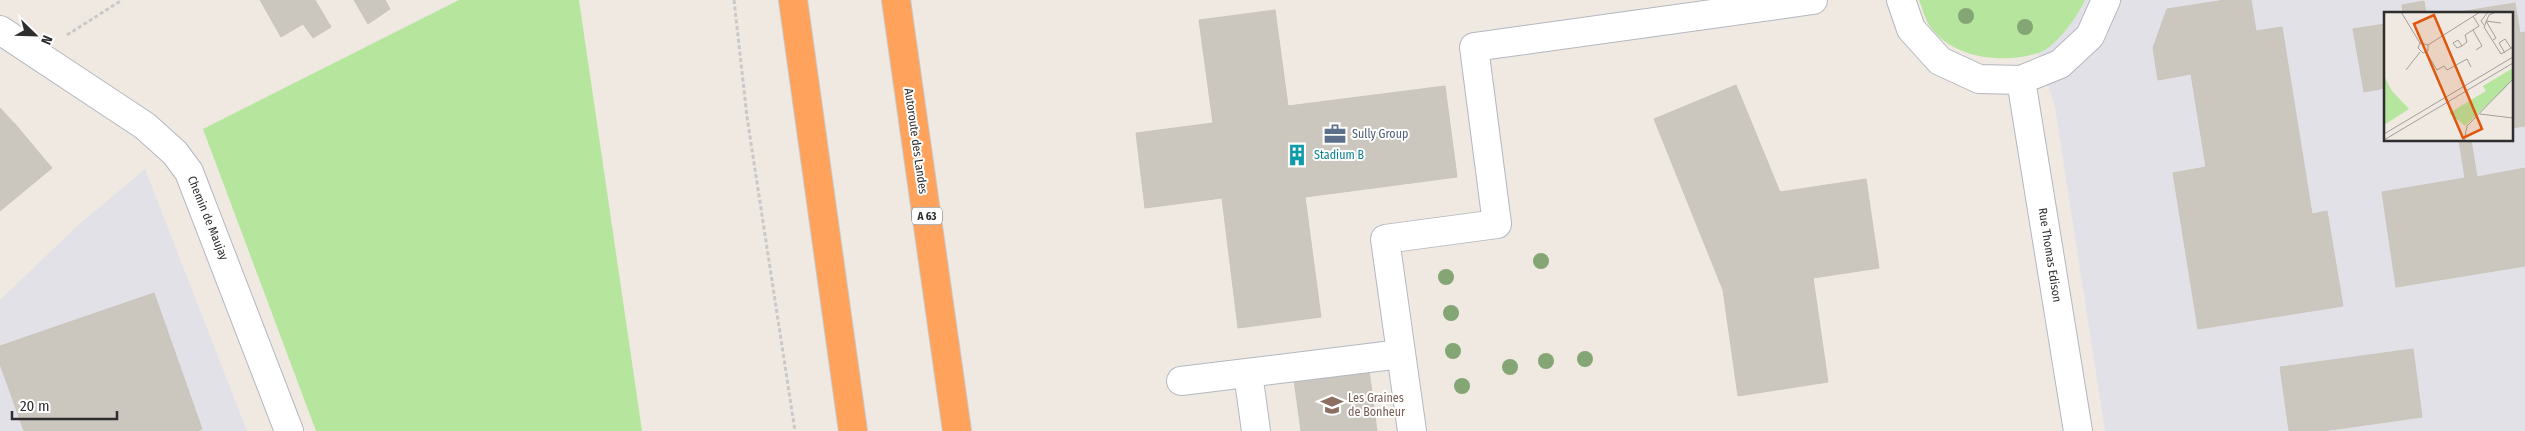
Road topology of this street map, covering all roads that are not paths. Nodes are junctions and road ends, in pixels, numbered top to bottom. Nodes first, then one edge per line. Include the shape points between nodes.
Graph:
1 (793, 0) edge
2 (896, 0) edge
3 (1813, 0) edge
4 (1901, 0) edge
5 (2106, 0) edge
6 (0, 30) edge
7 (2021, 80) junction
8 (1401, 354) junction
9 (1248, 372) junction
10 (1181, 381) dead end
11 (289, 431) edge
12 (853, 431) edge
13 (957, 431) edge
14 (1256, 431) edge
15 (1412, 431) edge
16 (2078, 431) edge

1 - 12 highway
2 - 13 highway, Autoroute des Landes / A 63
3 - 8 street via 1474,47 1497,224 1385,239
4 - 7 street via 1911,29 1940,61 1979,79
5 - 7 street via 2090,36 2060,64
6 - 11 street, Chemin de Maujay via 145,126 189,172
7 - 16 street, Rue Thomas Edison
8 - 9 street
8 - 15 street
9 - 10 street
9 - 14 street

